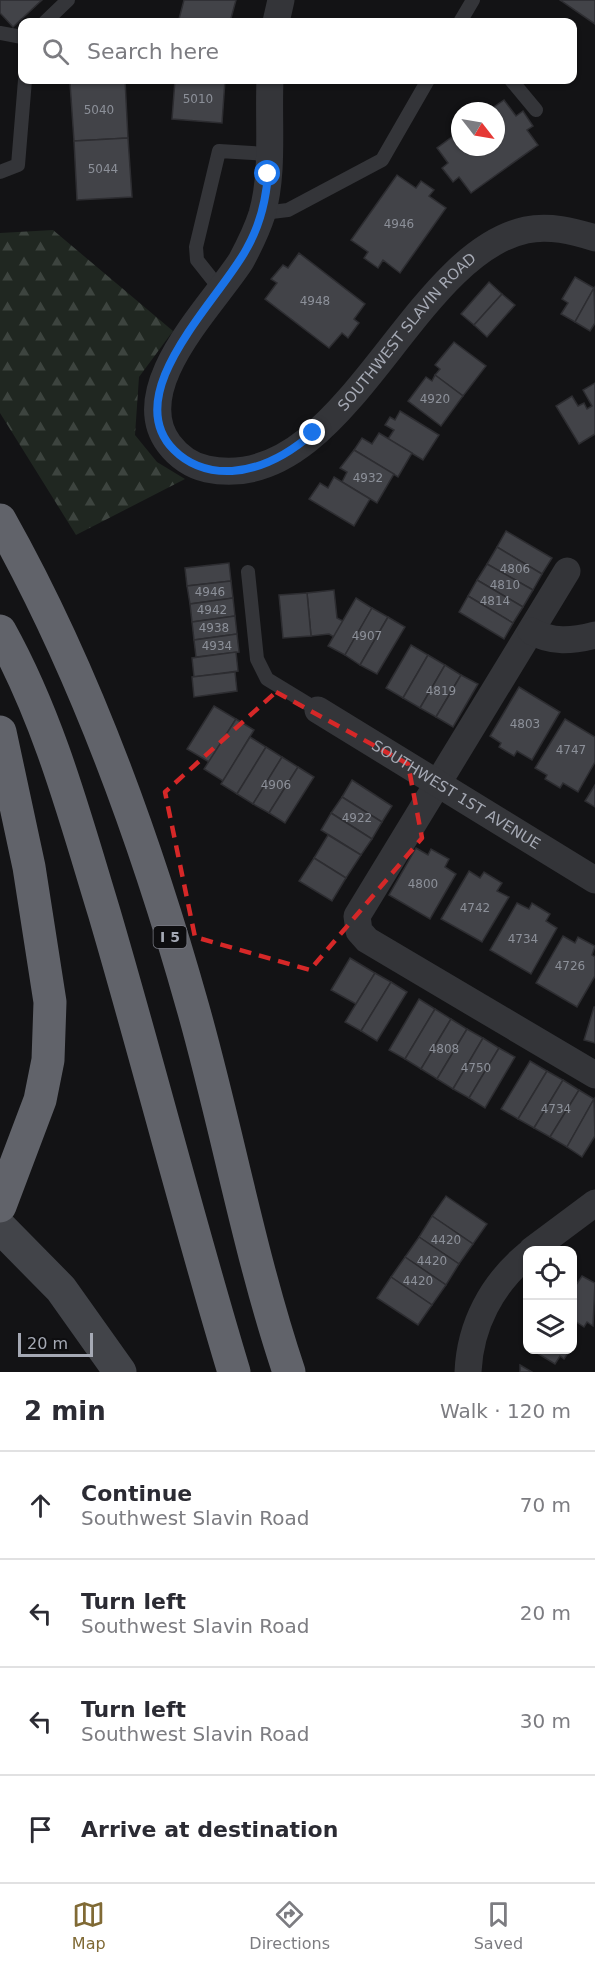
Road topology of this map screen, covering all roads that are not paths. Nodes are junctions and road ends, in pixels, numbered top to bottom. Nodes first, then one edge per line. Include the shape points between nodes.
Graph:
1 (68, 0) edge
2 (281, 0) edge
3 (473, 0) edge
4 (49, 18) edge
5 (277, 18) edge
6 (462, 18) edge
7 (0, 33) edge
8 (18, 36) edge
9 (25, 84) edge
10 (270, 84) edge
11 (426, 84) edge
12 (514, 84) edge
13 (536, 110) dead end
14 (268, 154) junction
15 (0, 172) edge
16 (262, 213) junction
17 (595, 238) edge
18 (220, 289) junction
19 (0, 520) edge
20 (567, 571) dead end
21 (248, 572) dead end
22 (0, 631) edge
23 (531, 631) junction
24 (595, 635) edge
25 (318, 710) joint
26 (0, 732) edge
27 (438, 784) junction
28 (595, 880) edge
29 (595, 1075) edge
30 (27, 1132) junction
31 (0, 1158) edge
32 (0, 1206) edge
33 (585, 1211) edge
34 (0, 1227) edge
35 (539, 1246) edge
36 (523, 1260) edge
37 (120, 1372) edge
38 (234, 1372) edge
39 (289, 1372) edge
40 (468, 1372) edge

1 - 4 lane
2 - 5 street
3 - 6 lane
7 - 8 lane
9 - 15 lane via 18,165
10 - 14 street, SOUTHWEST SLAVIN ROAD
11 - 16 lane via 382,160 288,210
12 - 13 lane
14 - 16 street, SOUTHWEST SLAVIN ROAD
14 - 18 lane via 219,151 196,247 197,260
16 - 18 street, SOUTHWEST SLAVIN ROAD via 245,253
17 - 18 street, SOUTHWEST SLAVIN ROAD via 572,231 537,229 514,234 485,249 448,281 364,383 324,424 285,454 241,470 206,469 188,461 165,440 158,413 162,382 170,364
19 - 39 highway, I 5 via 72,661 127,802 193,1007
20 - 23 street
21 - 25 lane via 257,659 267,679
22 - 38 highway via 61,768
23 - 24 street via 544,639 558,640
23 - 27 street
25 - 27 street, SOUTHWEST 1ST AVENUE
26 - 30 highway via 29,867 50,1002 48,1060 40,1100
27 - 28 street, SOUTHWEST 1ST AVENUE
27 - 29 street via 357,916 358,931 367,940
30 - 31 highway
30 - 32 highway
33 - 35 street
34 - 37 street via 61,1289
36 - 40 street via 492,1294 478,1319

